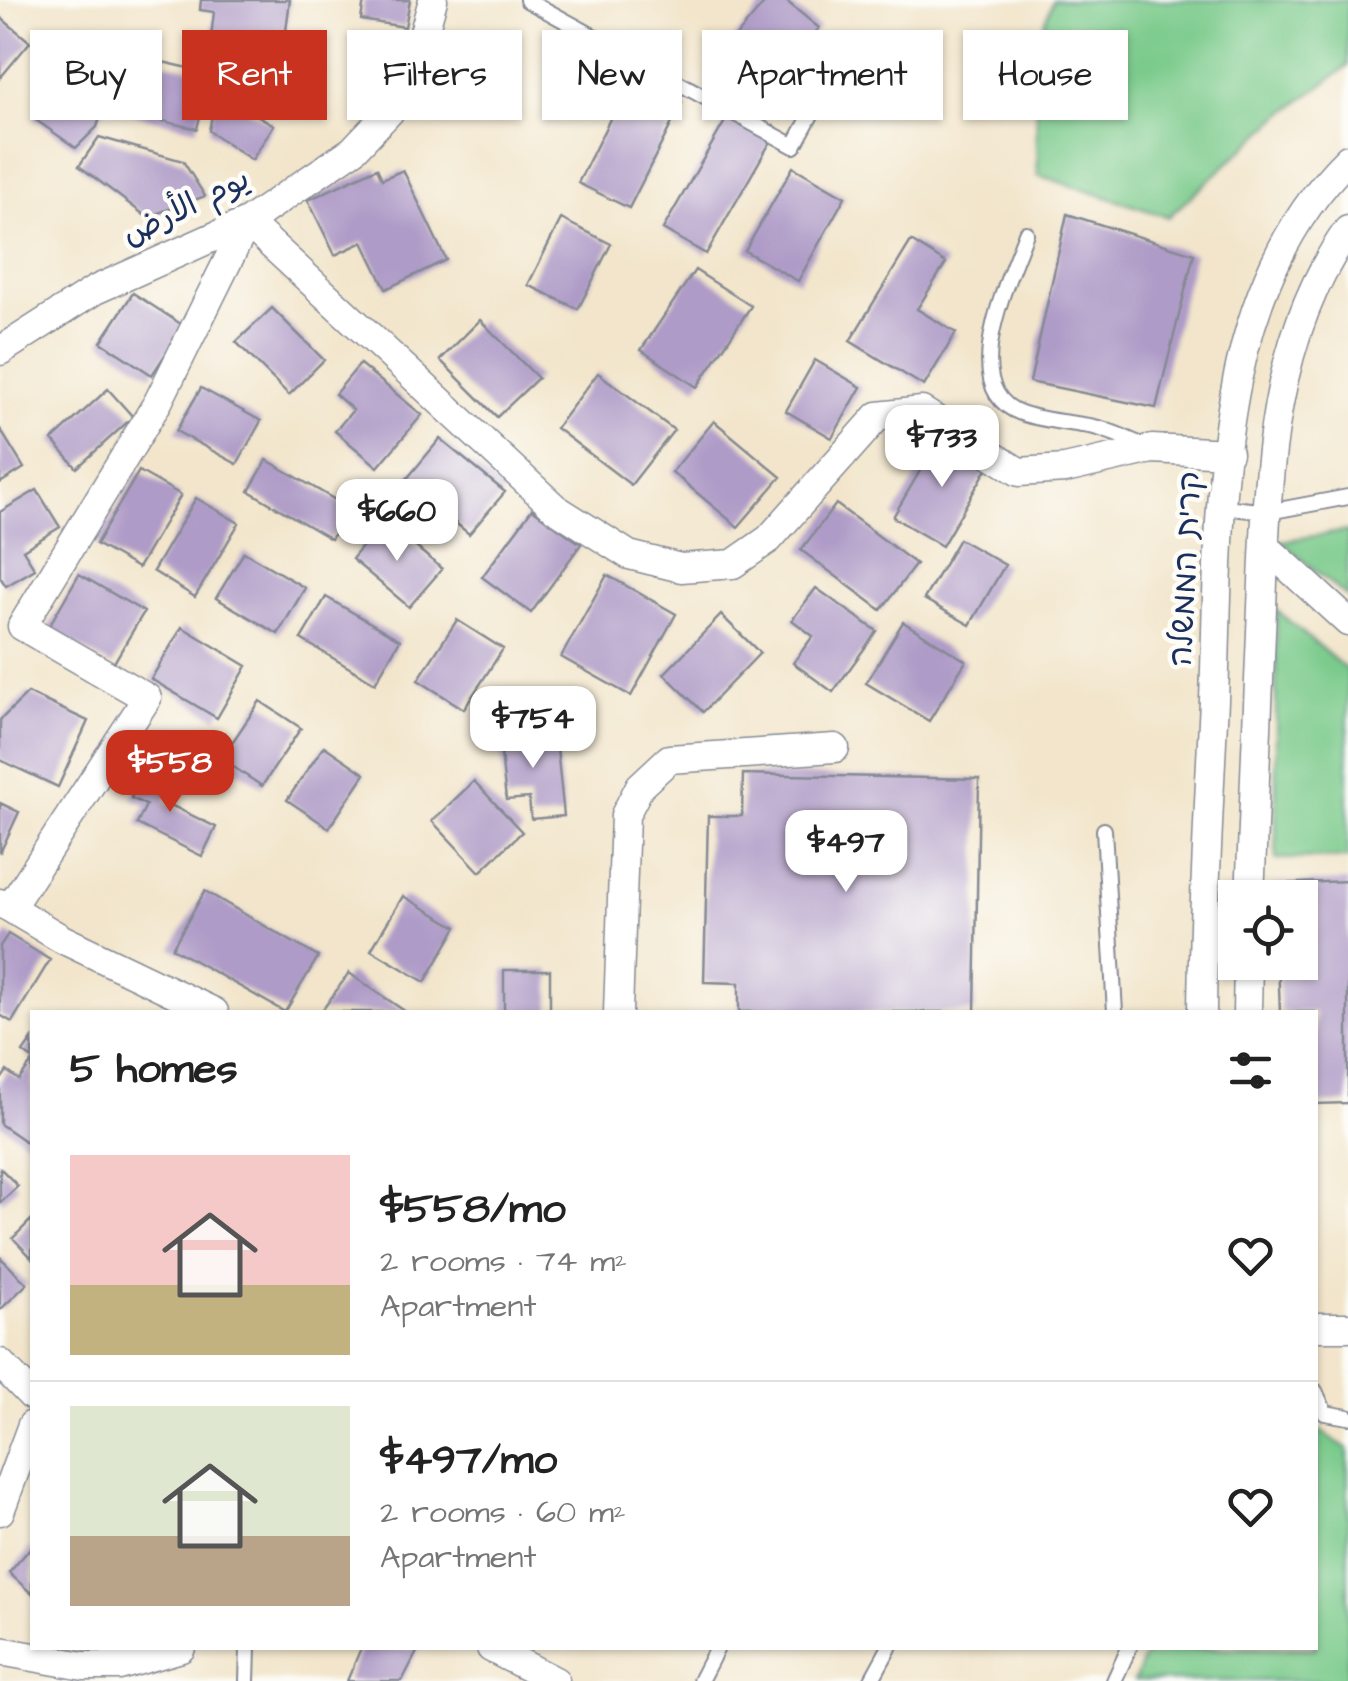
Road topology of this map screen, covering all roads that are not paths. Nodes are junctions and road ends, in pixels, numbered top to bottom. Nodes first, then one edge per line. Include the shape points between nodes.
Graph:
1 (433, 0) edge
2 (527, 0) edge
3 (702, 96) edge
4 (746, 120) edge
5 (808, 120) edge
6 (1348, 159) edge
7 (248, 222) junction
8 (1348, 230) edge
9 (1026, 232) dead end
10 (0, 351) edge
11 (1152, 449) junction
12 (1228, 453) junction
13 (1348, 497) edge
14 (1223, 507) junction
15 (1268, 512) junction
16 (1265, 546) junction
17 (1348, 622) edge
18 (835, 748) dead end
19 (1104, 830) dead end
20 (1251, 880) edge
21 (5, 906) edge
22 (1247, 980) edge
23 (210, 1010) edge
24 (618, 1010) edge
25 (1115, 1010) edge
26 (1202, 1010) edge
27 (1246, 1010) edge
28 (1318, 1327) edge
29 (1348, 1327) edge
30 (0, 1364) edge
31 (30, 1394) edge
32 (1318, 1398) edge
33 (1348, 1417) edge
34 (30, 1430) edge
35 (0, 1511) edge
36 (174, 1650) edge
37 (248, 1650) edge
38 (495, 1650) edge
39 (716, 1650) edge
40 (888, 1650) edge
41 (1128, 1650) edge
42 (0, 1651) edge
43 (246, 1681) edge
44 (555, 1681) edge
45 (700, 1681) edge
46 (871, 1681) edge
47 (1114, 1681) edge

1 - 7 street, يوم الأرض via 408,93 354,150
2 - 3 lane
4 - 5 lane via 794,146
6 - 12 street, קרית הממשלה via 1303,217 1257,308 1243,350
7 - 10 street, يوم الأرض via 96,290
7 - 11 street via 555,508 646,560 681,568 733,564 769,539 878,416 922,411 1019,472
7 - 21 street via 158,402 22,626 146,698
8 - 15 street via 1315,286 1286,361
9 - 11 lane via 989,334 996,390 1016,412 1093,426
11 - 12 street
12 - 14 street, קרית הממשלה
13 - 15 lane
14 - 15 lane
14 - 26 street, קרית הממשלה
15 - 16 street
16 - 17 street
16 - 20 street
18 - 24 street via 669,759 640,786 625,815
19 - 25 lane
21 - 23 street
22 - 27 street
28 - 29 street
30 - 31 street
32 - 33 lane via 1325,1413
34 - 35 street
36 - 42 street via 118,1666
37 - 43 lane
38 - 44 street
39 - 45 lane
40 - 46 lane
41 - 47 lane

